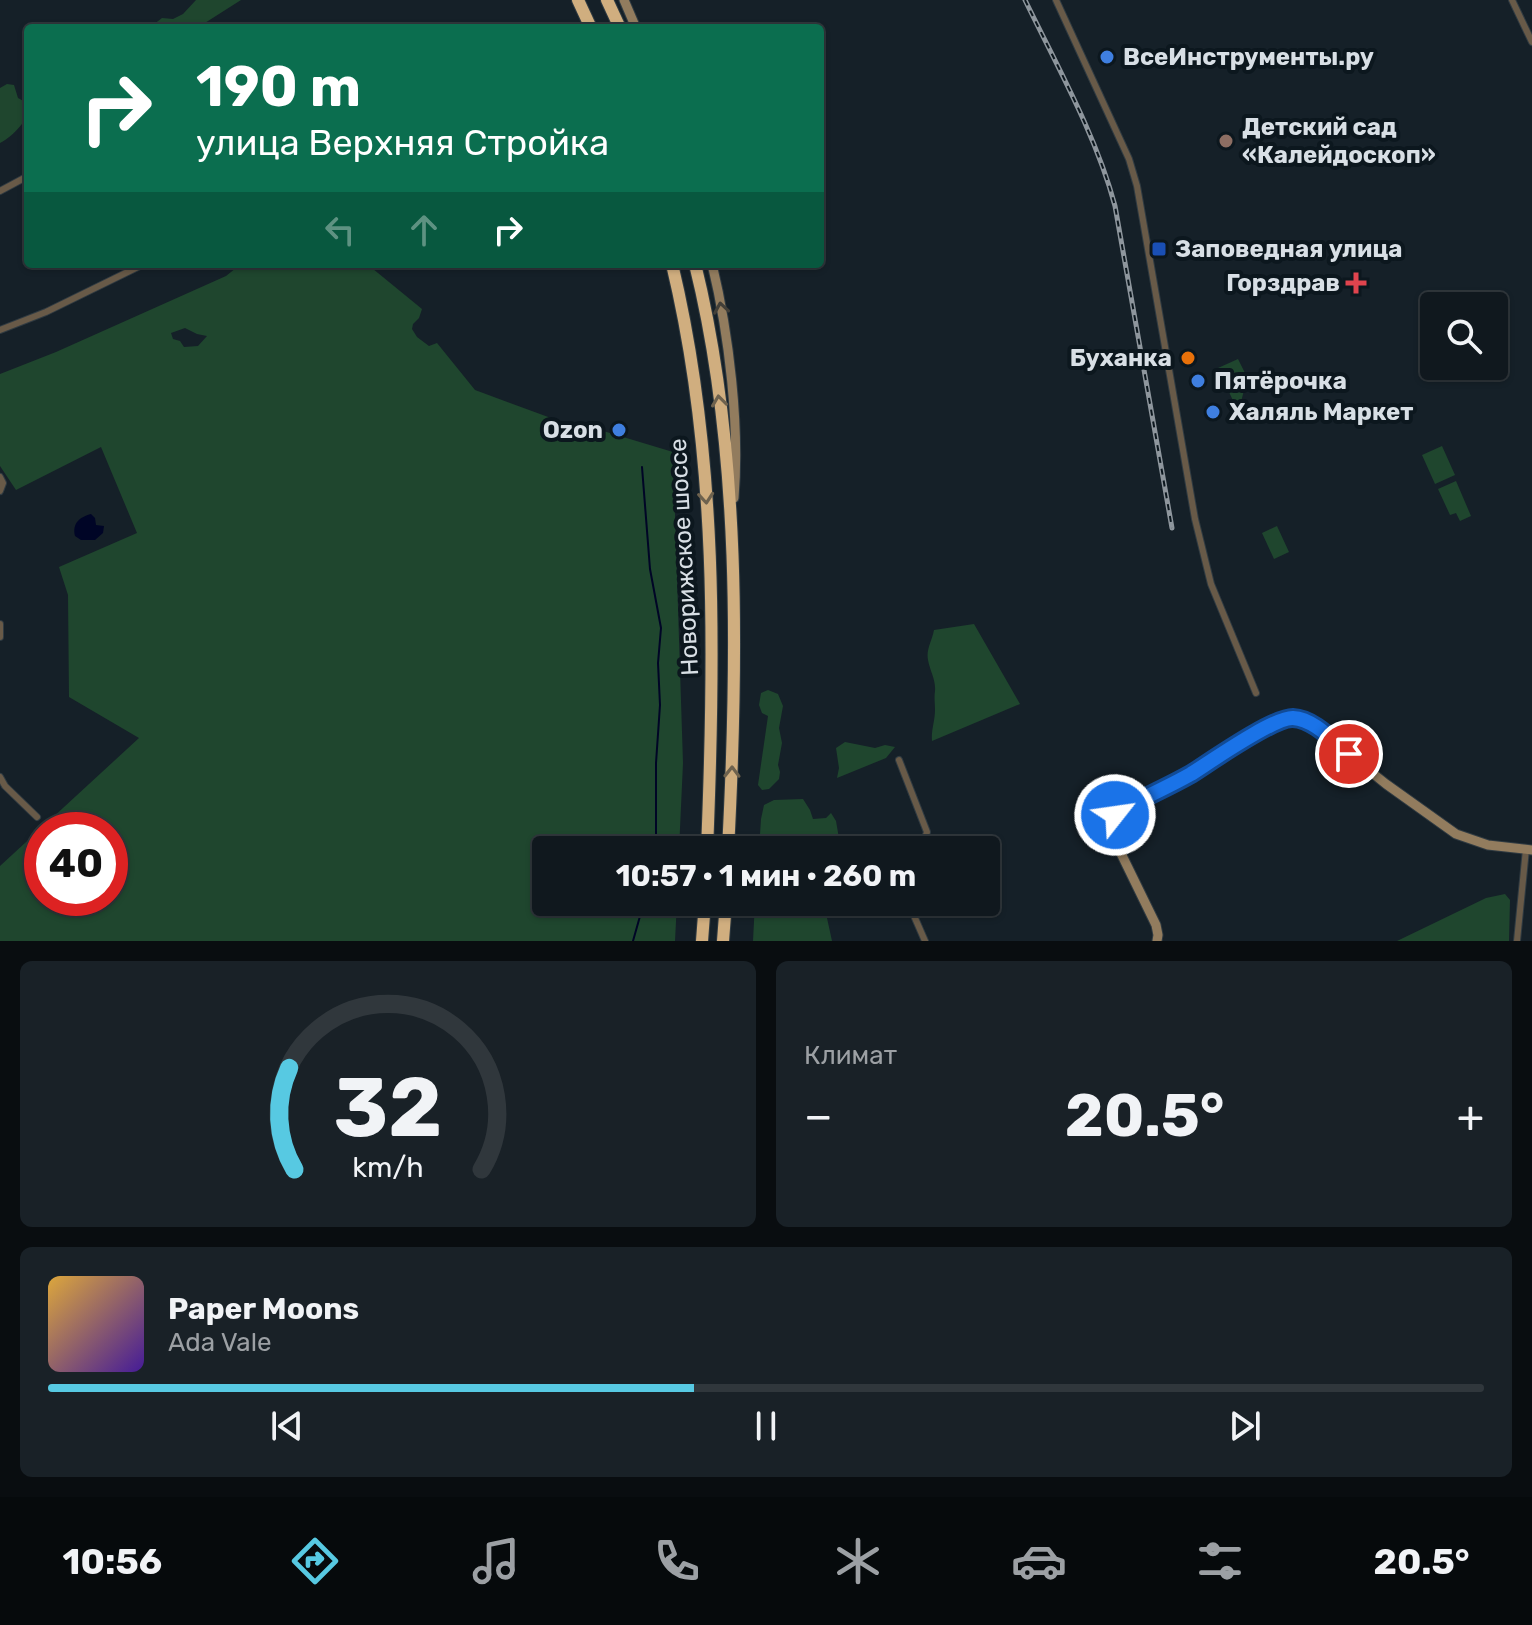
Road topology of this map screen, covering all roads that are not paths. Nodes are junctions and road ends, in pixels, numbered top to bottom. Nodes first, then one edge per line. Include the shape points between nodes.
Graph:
1 (578, 0) edge
2 (607, 0) edge
3 (624, 0) edge
4 (1056, 0) edge
5 (1512, 0) edge
6 (589, 24) edge
7 (618, 24) edge
8 (634, 24) edge
9 (1532, 42) edge
10 (24, 178) edge
11 (0, 191) edge
12 (136, 268) edge
13 (673, 268) edge
14 (696, 268) edge
15 (713, 268) edge
16 (0, 330) edge
17 (0, 477) edge
18 (0, 491) edge
19 (730, 525) junction
20 (0, 624) edge
21 (0, 637) edge
22 (1256, 693) dead end
23 (899, 760) dead end
24 (0, 777) edge
25 (32, 812) edge
26 (708, 836) edge
27 (729, 836) edge
28 (926, 836) edge
29 (1529, 850) edge
30 (704, 916) edge
31 (725, 916) edge
32 (914, 916) edge
33 (702, 941) edge
34 (723, 941) edge
35 (925, 941) edge
36 (1157, 941) edge
37 (1517, 941) edge

1 - 6 highway
2 - 7 highway
3 - 8 street
4 - 22 street via 1133,173 1198,532 1211,584
5 - 9 street
10 - 11 street
12 - 16 street
13 -> 26 highway, Новорижское шоссе via 695,394 707,510 713,684
19 -> 14 highway, Новорижское шоссе via 718,393
19 -> 15 street via 737,468 728,360
17 - 18 street
27 -> 19 highway, Новорижское шоссе via 734,688
20 - 21 street
23 - 28 street
24 - 25 street
29 - 36 street via 1477,842 1448,829 1311,724 1286,718 1115,815 1113,837 1156,925
29 - 37 street
30 - 33 highway
31 - 34 highway
32 - 35 street

